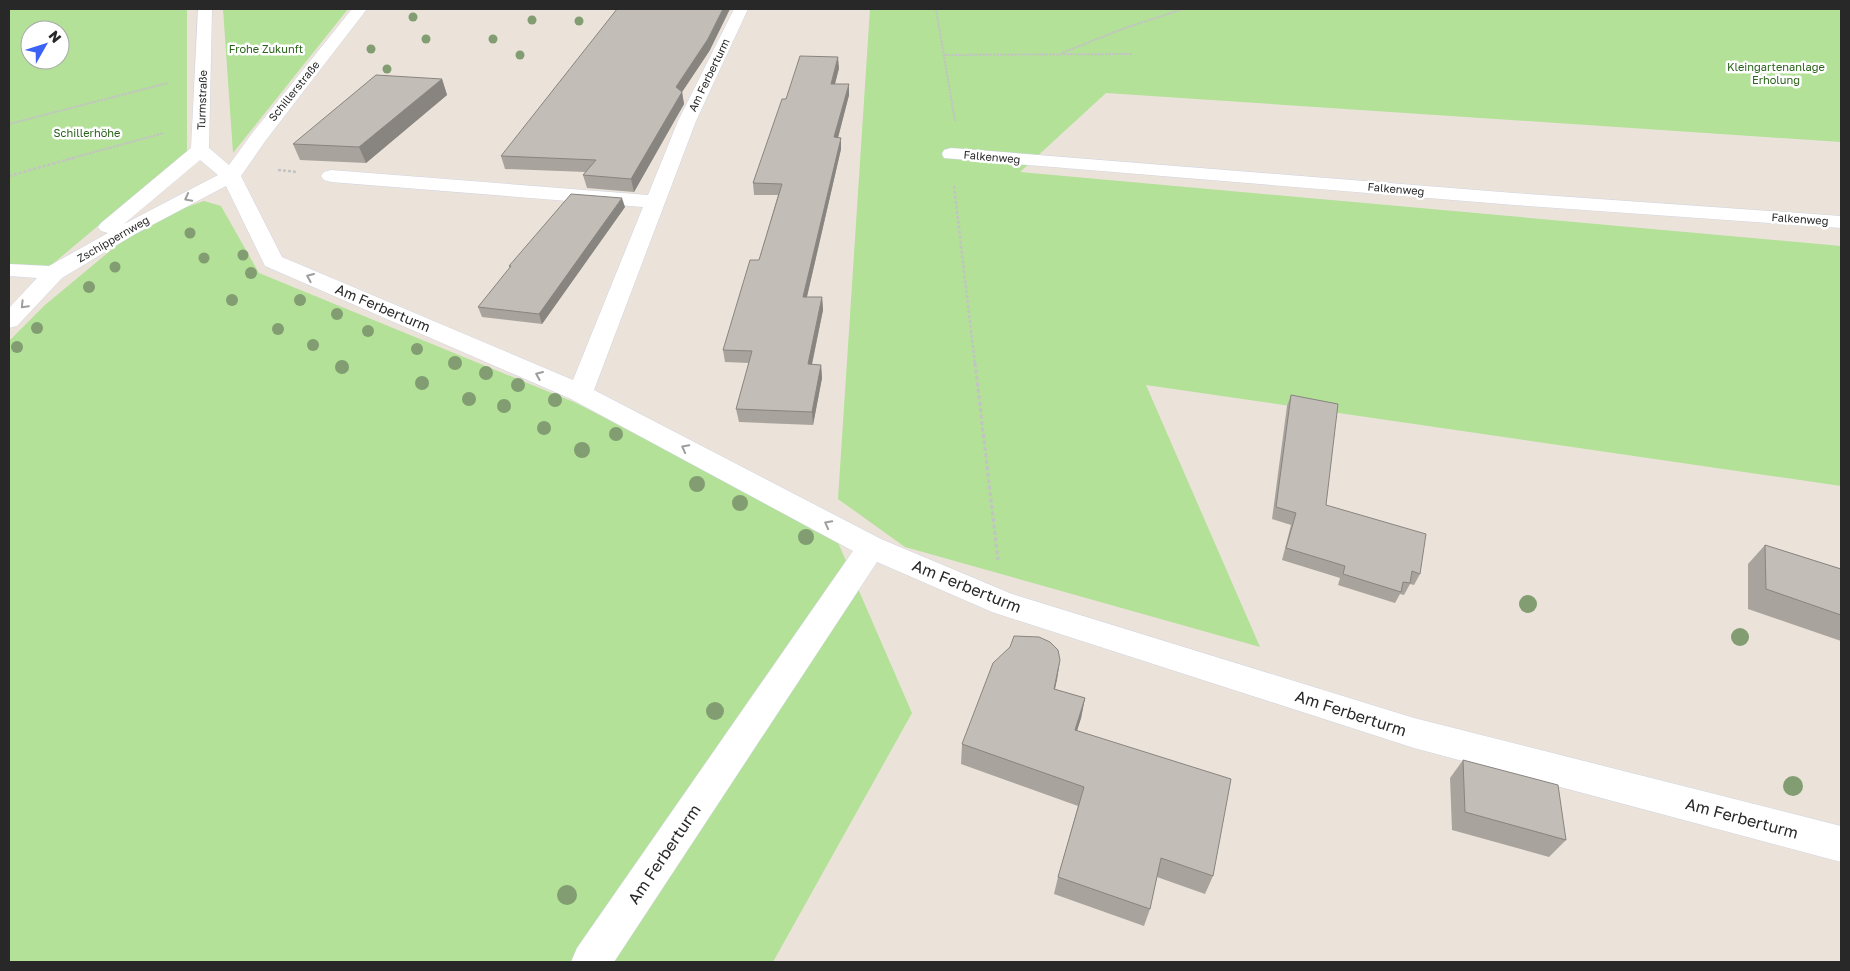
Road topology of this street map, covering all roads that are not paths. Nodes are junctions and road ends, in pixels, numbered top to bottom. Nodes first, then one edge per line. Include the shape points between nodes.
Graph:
1 (205, 9) edge
2 (360, 9) edge
3 (741, 9) edge
4 (200, 150) junction
5 (951, 154) road end
6 (231, 176) junction
7 (331, 176) dead end
8 (655, 202) junction
9 (1841, 222) edge
10 (9, 270) edge
11 (54, 274) junction
12 (9, 321) edge
13 (580, 393) junction
14 (871, 547) junction
15 (1841, 844) edge
16 (591, 962) edge

1 - 4 street, Turmstraße
2 - 6 street, Schillerstraße
3 - 8 street, Am Ferberturm via 687,121
4 - 6 street, Turmstraße
4 - 11 street
5 - 9 street, Falkenweg
6 -> 11 street, Zschippernweg via 128,230
13 -> 6 street, Am Ferberturm via 273,262
7 - 8 street
8 - 13 street, Am Ferberturm
10 - 11 street
11 -> 12 street, Zschippernweg
14 -> 13 street, Am Ferberturm
14 - 15 street, Am Ferberturm via 1004,603 1414,733
14 - 16 street, Am Ferberturm

